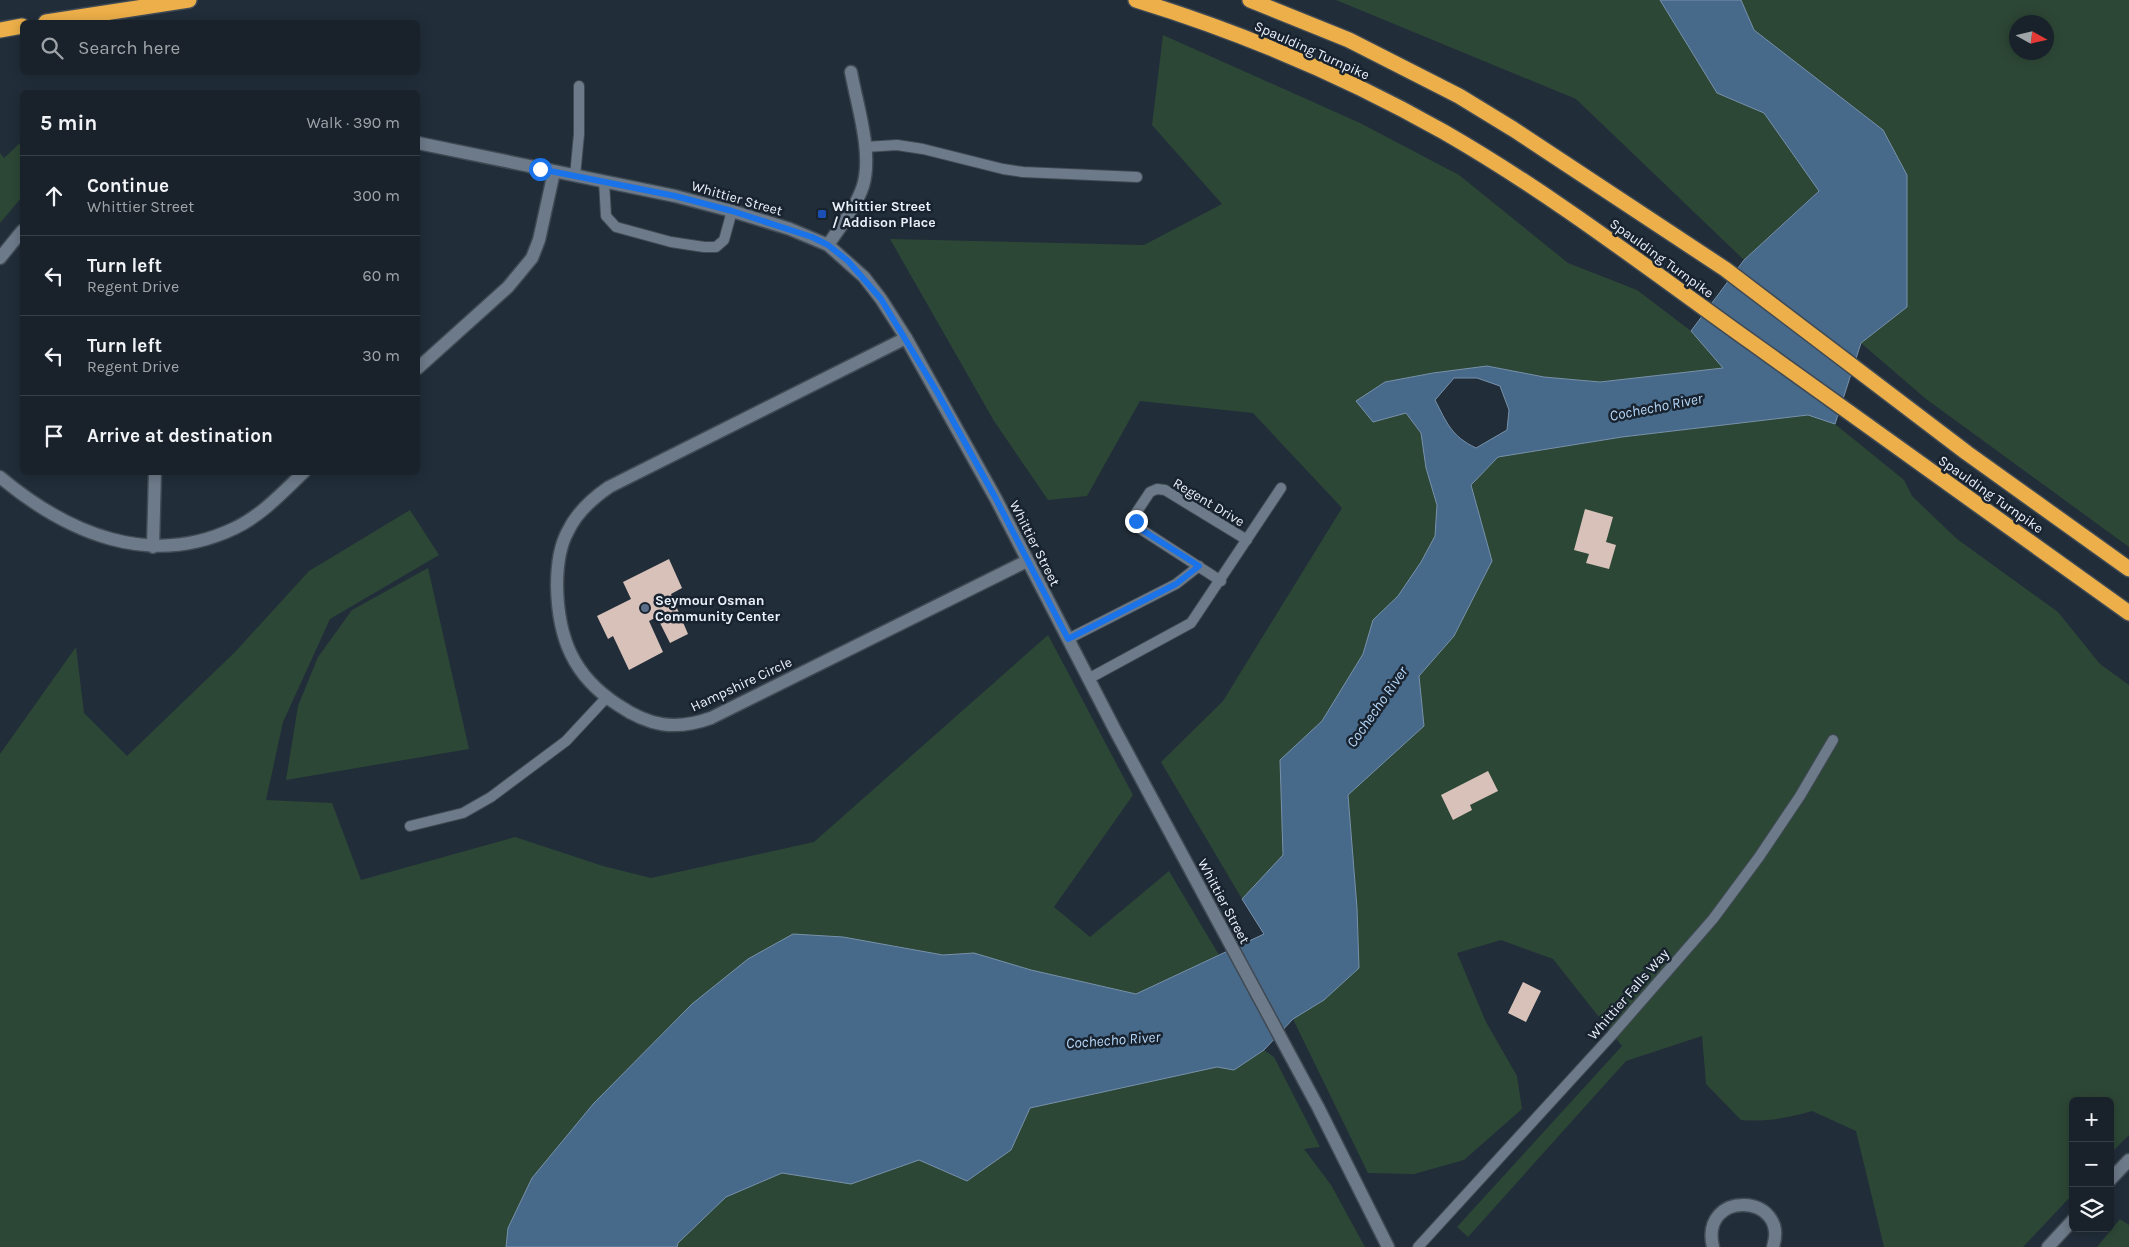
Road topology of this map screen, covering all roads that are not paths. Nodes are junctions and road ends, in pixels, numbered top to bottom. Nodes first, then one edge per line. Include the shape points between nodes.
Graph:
1 (190, 0) edge
2 (1136, 0) edge
3 (1250, 0) edge
4 (59, 20) edge
5 (20, 26) edge
6 (0, 30) edge
7 (851, 72) dead end
8 (579, 86) dead end
9 (420, 143) edge
10 (865, 147) junction
11 (554, 172) junction
12 (575, 176) junction
13 (1137, 178) dead end
14 (604, 181) junction
15 (732, 211) junction
16 (20, 233) edge
17 (828, 245) junction
18 (0, 258) edge
19 (906, 338) junction
20 (420, 366) edge
21 (155, 475) edge
22 (301, 475) edge
23 (0, 476) edge
24 (1281, 488) dead end
25 (1247, 540) junction
26 (153, 547) junction
27 (1027, 561) junction
28 (1199, 566) junction
29 (2129, 569) edge
30 (1221, 581) junction
31 (2129, 613) edge
32 (1068, 639) junction
33 (1088, 679) junction
34 (606, 698) junction
35 (1833, 740) dead end
36 (410, 826) dead end
37 (2129, 1160) edge
38 (2114, 1176) edge
39 (2069, 1224) edge
40 (1388, 1247) edge
41 (1418, 1247) edge
42 (1714, 1247) edge
43 (1773, 1247) edge
44 (2048, 1247) edge

1 - 4 highway
2 - 31 highway, Spaulding Turnpike via 1222,29 1335,76 1443,132 1547,196
3 - 29 highway, Spaulding Turnpike via 1349,40 1459,96 1521,134 1725,269 1967,453
5 - 6 highway
7 - 10 street
8 - 12 lane
9 - 11 street, Whittier Street
10 - 13 lane via 897,145 923,149 1023,172
10 - 17 street via 863,186
11 - 12 street, Whittier Street
11 - 20 street via 539,240 527,265 508,288
12 - 14 street, Whittier Street
14 - 15 street, Whittier Street
14 - 15 lane via 606,216 616,227 671,242 716,247 724,240
15 - 17 street, Whittier Street
16 - 18 street
17 - 19 street, Whittier Street via 864,277
19 - 27 street, Whittier Street
19 - 34 street, Hampshire Circle via 609,487 588,504 568,530 561,550 557,576 558,608 560,626 570,653 589,682
21 - 26 street
22 - 26 street via 271,504 236,527 178,546
23 - 26 street via 39,506 74,526
24 - 25 lane, Regent Drive
25 - 28 lane, Regent Drive via 1165,490 1150,492 1136,513 1139,528
25 - 30 lane, Regent Drive
27 - 32 street, Whittier Street
27 - 34 street, Hampshire Circle via 696,723 668,726 650,722
28 - 30 lane, Regent Drive
28 - 32 lane via 1176,584
30 - 33 lane, Regent Drive via 1191,623
32 - 33 street, Whittier Street
33 - 40 street, Whittier Street via 1286,1046
34 - 36 lane via 566,741 491,797 463,813
35 - 41 lane, Whittier Falls Way via 1800,796 1713,919
37 - 38 street
39 - 44 street
42 - 43 street via 1711,1235 1719,1215 1737,1204 1747,1204 1766,1213 1772,1221 1775,1230

